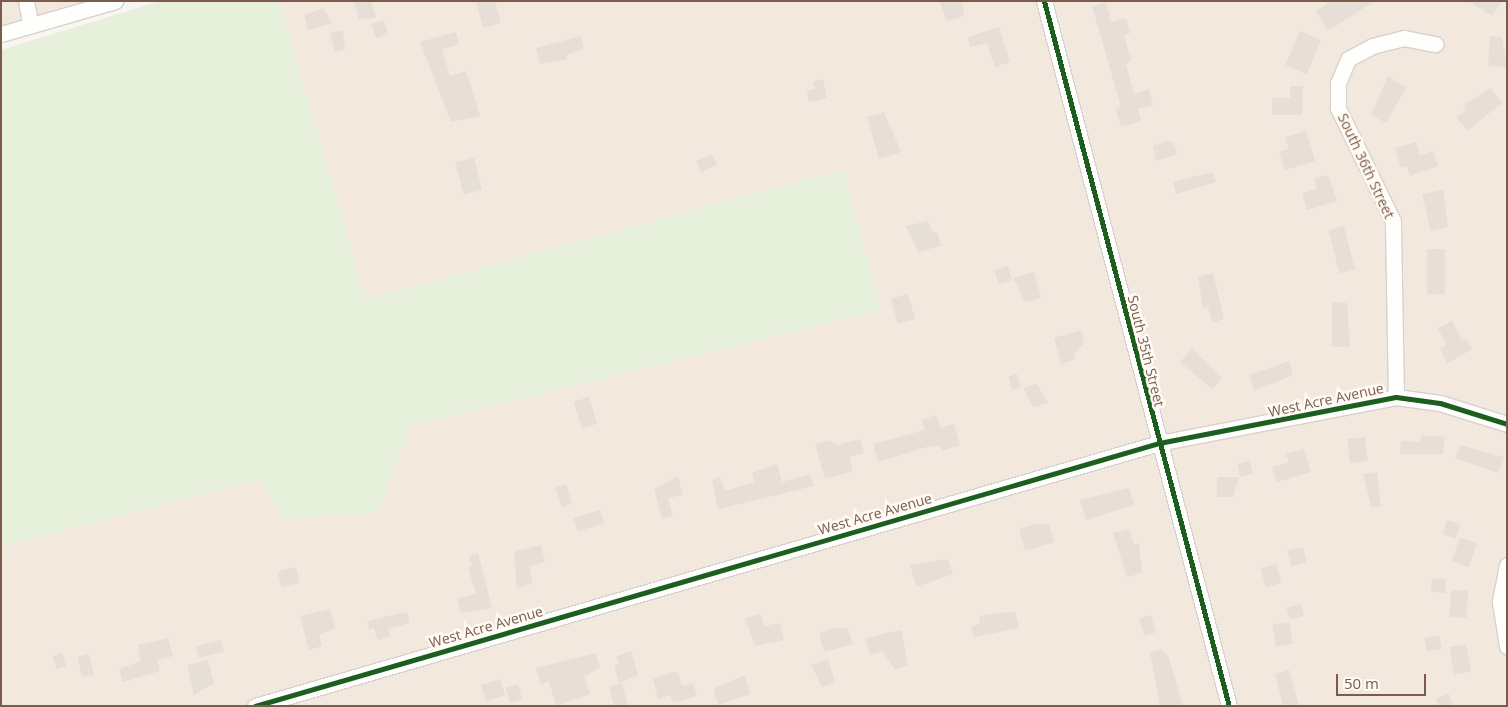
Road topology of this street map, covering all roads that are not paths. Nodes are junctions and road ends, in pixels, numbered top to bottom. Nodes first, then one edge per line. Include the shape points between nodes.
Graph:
1 (26, 1) edge
2 (115, 1) edge
3 (1044, 1) edge
4 (31, 26) junction
5 (1, 34) edge
6 (1435, 44) dead end
7 (1396, 397) junction
8 (1507, 424) edge
9 (1159, 443) junction
10 (1507, 565) edge
11 (1507, 646) edge
12 (255, 706) edge
13 (1229, 706) edge

1 - 4 street
2 - 4 street
3 - 9 street, South 35th Street
4 - 5 street
6 - 7 street, South 36th Street via 1404,38 1372,46 1348,59 1338,83 1338,108 1393,221
7 - 8 street, West Acre Avenue via 1440,403
7 - 9 street, West Acre Avenue
9 - 12 street, West Acre Avenue
9 - 13 street, South 35th Street
10 - 11 street via 1500,602

